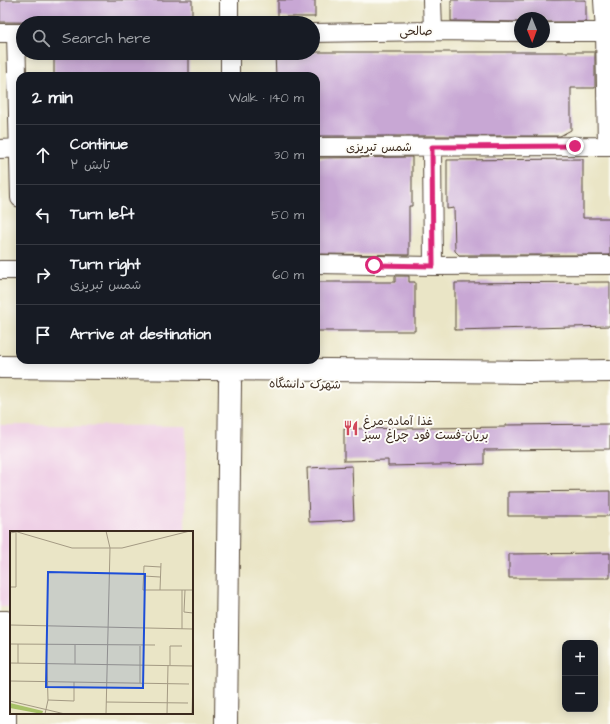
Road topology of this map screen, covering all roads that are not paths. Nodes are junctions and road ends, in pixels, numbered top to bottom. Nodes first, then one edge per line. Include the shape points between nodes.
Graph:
1 (229, 0) edge
2 (432, 0) edge
3 (603, 0) edge
4 (230, 16) edge
5 (433, 31) junction
6 (514, 32) edge
7 (550, 32) edge
8 (607, 32) edge
9 (13, 33) edge
10 (320, 33) edge
11 (230, 60) edge
12 (230, 72) edge
13 (16, 90) edge
14 (608, 146) edge
15 (320, 147) edge
16 (432, 147) junction
17 (16, 148) edge
18 (0, 149) edge
19 (320, 264) edge
20 (610, 265) edge
21 (433, 266) junction
22 (0, 270) edge
23 (16, 270) edge
24 (0, 367) edge
25 (229, 370) edge
26 (610, 371) edge
27 (0, 382) edge
28 (610, 386) edge
29 (0, 620) edge
30 (5, 713) edge
31 (226, 724) edge

1 - 4 street
2 - 5 street
3 - 8 street
5 - 6 street, صالحی
5 - 10 street, صالحی
7 - 8 street
8 - 14 street
9 - 13 street
11 - 12 street
14 - 16 street, شمس تبریزی
15 - 16 street, شمس تبریزی
16 - 21 street
17 - 18 street
19 - 21 street
20 - 21 street
22 - 23 street
24 - 25 main road
25 - 26 main road
25 - 27 main road, شهرک دانشگاه
25 - 28 main road, شهرک دانشگاه
25 - 31 main road
29 - 30 street via 7,620

